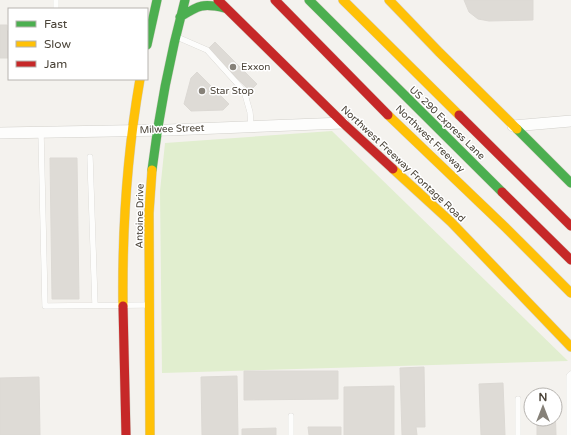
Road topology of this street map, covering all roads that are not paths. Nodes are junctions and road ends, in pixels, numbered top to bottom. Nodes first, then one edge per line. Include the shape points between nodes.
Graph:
1 (157, 0) edge
2 (185, 0) edge
3 (275, 0) edge
4 (309, 0) edge
5 (343, 0) edge
6 (389, 0) edge
7 (221, 3) edge
8 (150, 14) edge
9 (180, 17) junction
10 (148, 35) edge
11 (175, 36) junction
12 (140, 80) edge
13 (571, 121) edge
14 (343, 122) junction
15 (251, 126) junction
16 (513, 126) junction
17 (157, 130) junction
18 (132, 131) junction
19 (41, 132) junction
20 (0, 133) edge
21 (90, 157) dead end
22 (571, 183) edge
23 (571, 226) edge
24 (571, 260) edge
25 (571, 293) edge
26 (95, 305) junction
27 (150, 305) junction
28 (123, 306) junction
29 (571, 347) edge
30 (571, 374) edge
31 (518, 399) dead end
32 (291, 416) dead end
33 (126, 435) edge
34 (150, 435) edge
35 (292, 435) edge
36 (518, 435) edge
37 (569, 435) edge

1 - 8 main road
2 - 9 main road, Antoine Drive
3 - 25 main road, Northwest Freeway via 381,108
4 - 24 main road, US 290 Express Lane
5 - 23 main road
6 - 16 main road
7 - 9 main road via 198,6
7 - 14 main road, Northwest Freeway Frontage Road
8 - 10 main road
9 - 11 main road, Antoine Drive
11 - 15 lane via 207,50 244,91
11 - 17 main road, Antoine Drive
12 - 18 main road, Antoine Drive
13 - 16 street
14 - 15 street, Milwee Street
14 - 29 main road, Northwest Freeway Frontage Road via 451,222
15 - 17 street, Milwee Street
16 - 22 main road
17 - 18 street, Milwee Street
17 - 27 main road, Antoine Drive via 150,197
18 - 19 street, Milwee Street
18 - 28 main road, Antoine Drive via 124,234
19 - 20 street, Milwee Street
19 - 26 lane via 45,306
21 - 26 lane
26 - 28 lane
27 - 28 lane
27 - 34 main road, Antoine Drive
28 - 33 main road, Antoine Drive
30 - 37 lane
31 - 36 lane
32 - 35 lane

